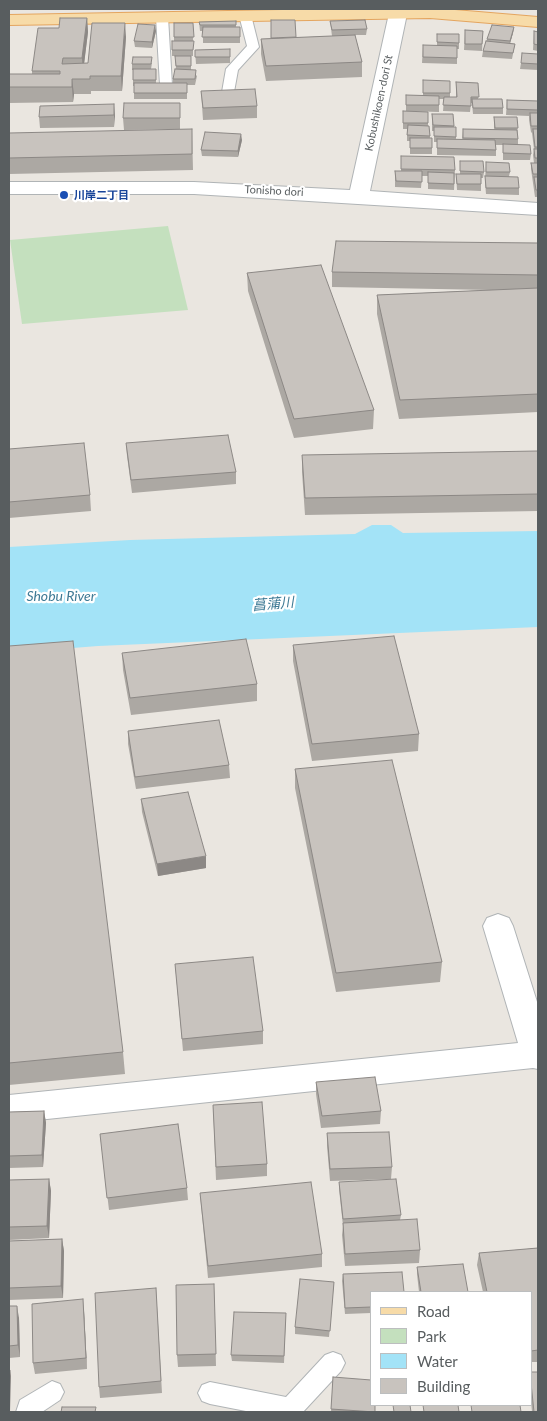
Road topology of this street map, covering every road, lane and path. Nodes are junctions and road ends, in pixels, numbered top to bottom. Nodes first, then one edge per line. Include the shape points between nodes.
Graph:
1 (398, 11) edge
2 (245, 15) junction
3 (162, 18) junction
4 (9, 20) edge
5 (538, 22) edge
6 (166, 85) edge
7 (228, 92) edge
8 (9, 188) edge
9 (359, 196) junction
10 (538, 209) edge
11 (498, 926) dead end
12 (538, 1055) edge
13 (9, 1109) edge
14 (333, 1363) dead end
15 (52, 1392) dead end
16 (210, 1392) dead end
17 (290, 1410) edge
18 (28, 1412) edge

1 - 2 main road
1 - 5 main road
1 - 9 street, Kobushikoen-dori St
2 - 3 main road
2 - 7 lane via 252,47 232,69
3 - 4 main road
3 - 6 lane
8 - 9 street, Tonisho dori via 194,188
9 - 10 street, Tonisho dori
11 - 12 street
12 - 13 street
14 - 17 lane
15 - 18 lane via 28,1408
16 - 17 lane

